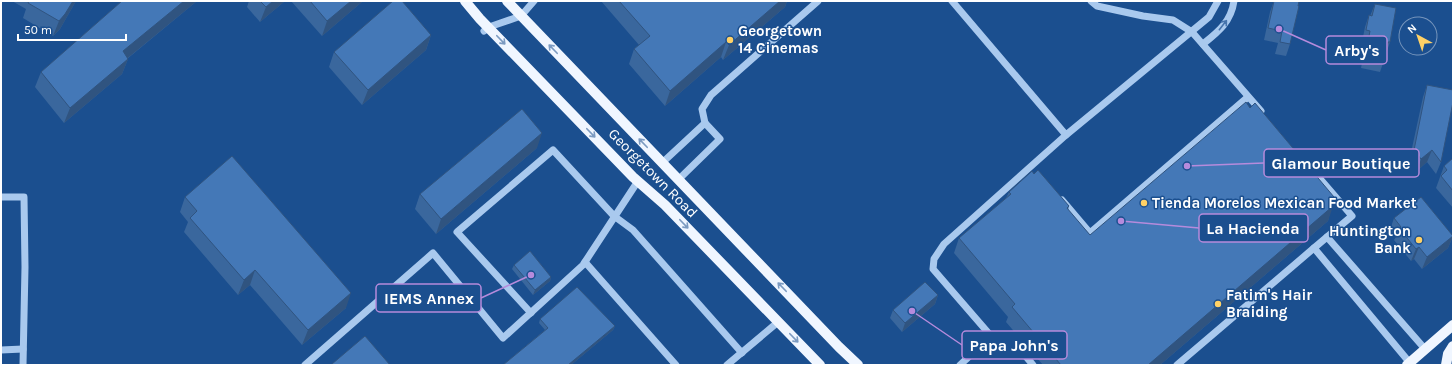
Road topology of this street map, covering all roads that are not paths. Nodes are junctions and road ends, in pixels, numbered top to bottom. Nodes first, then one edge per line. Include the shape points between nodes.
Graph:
1 (465, 1) edge
2 (507, 1) edge
3 (534, 1) edge
4 (818, 1) edge
5 (952, 1) edge
6 (1091, 1) edge
7 (1218, 1) edge
8 (1234, 1) edge
9 (521, 16) junction
10 (487, 29) junction
11 (1192, 32) junction
12 (1203, 44) junction
13 (1248, 97) junction
14 (1266, 118) edge
15 (705, 123) junction
16 (1066, 135) junction
17 (1295, 151) edge
18 (662, 163) junction
19 (678, 180) junction
20 (638, 181) junction
21 (1057, 194) edge
22 (1, 197) edge
23 (614, 216) junction
24 (1327, 237) junction
25 (1314, 248) junction
26 (585, 262) junction
27 (531, 313) junction
28 (778, 322) junction
29 (1453, 325) edge
30 (991, 336) junction
31 (1453, 346) edge
32 (22, 349) junction
33 (1, 350) edge
34 (742, 352) junction
35 (1415, 360) edge
36 (23, 365) edge
37 (305, 365) edge
38 (676, 365) edge
39 (727, 365) edge
40 (820, 365) edge
41 (858, 365) edge
42 (960, 365) edge
43 (1033, 365) edge
44 (1177, 365) edge
45 (1446, 365) edge

1 - 10 main road, Georgetown Road
2 - 9 main road, Georgetown Road
3 - 9 lane
4 - 15 lane via 711,95 702,109
5 - 16 lane
6 - 11 lane via 1097,6 1173,20
7 - 11 lane via 1209,17
12 -> 8 lane via 1223,27
9 - 10 lane
18 -> 9 main road, Georgetown Road
10 -> 20 main road, Georgetown Road
11 - 12 lane
11 - 16 lane
12 - 13 lane
13 - 14 lane
13 - 21 lane via 1090,233
15 - 18 lane
15 - 19 lane via 720,139
16 - 30 lane via 1035,168 944,244 934,259 933,269
17 - 24 lane via 1352,216
18 - 19 main road, Georgetown Road
41 -> 19 main road, Georgetown Road
20 - 23 lane
20 -> 28 main road, Georgetown Road via 666,205
22 - 32 lane via 24,197
23 - 26 lane
23 - 27 lane via 553,150 457,232
23 - 34 lane via 633,230
24 - 25 lane
24 - 35 lane
25 - 35 lane
25 - 44 lane
26 - 27 lane
26 - 38 lane
27 - 37 lane via 503,338 433,253
28 - 34 lane
28 -> 40 main road, Georgetown Road
29 - 35 main road
30 - 42 lane
30 - 43 lane via 1005,339 1017,346
31 - 45 main road
32 - 33 lane
32 - 36 lane
34 - 39 lane

